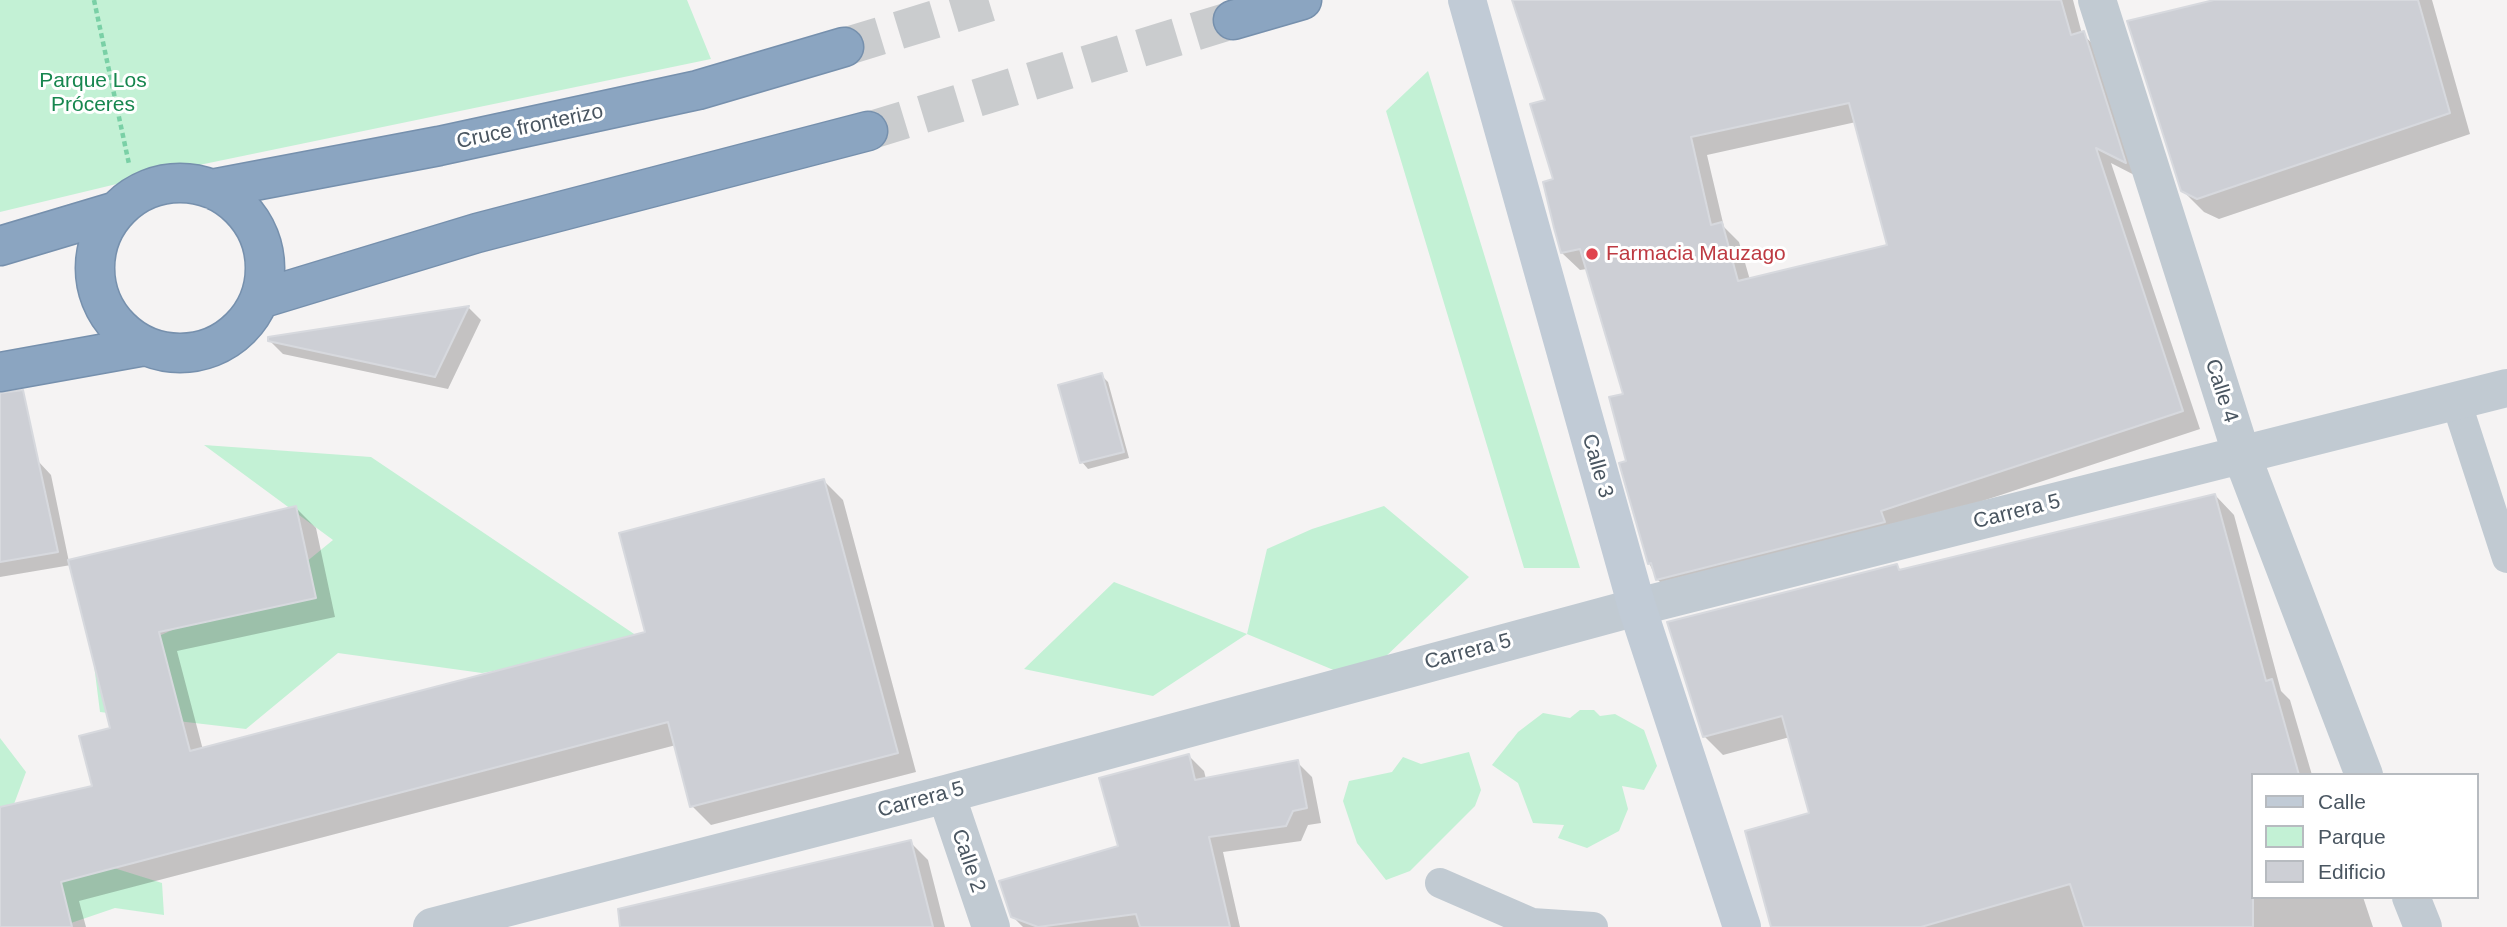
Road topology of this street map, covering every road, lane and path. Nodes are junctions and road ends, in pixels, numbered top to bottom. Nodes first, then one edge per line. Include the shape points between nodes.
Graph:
1 (94, 0) edge
2 (1302, 0) edge
3 (1467, 0) edge
4 (2097, 0) edge
5 (1233, 20) tunnel mouth
6 (844, 47) tunnel mouth
7 (867, 131) tunnel mouth
8 (129, 164) dead end
9 (212, 190) junction
10 (117, 211) junction
11 (0, 246) edge
12 (260, 299) junction
13 (145, 346) junction
14 (0, 372) edge
15 (2507, 388) edge
16 (2456, 401) junction
17 (2242, 456) junction
18 (2507, 558) edge
19 (1637, 607) junction
20 (2363, 773) edge
21 (946, 794) junction
22 (1440, 883) dead end
23 (2412, 899) edge
24 (1734, 925) edge
25 (432, 927) edge
26 (991, 927) edge
27 (1593, 927) edge
28 (2423, 927) edge

1 - 8 path
2 - 5 highway
3 - 19 street, Calle 3
4 - 17 street, Calle 4
6 - 9 highway, Cruce fronterizo via 698,90
7 - 12 highway via 477,233
9 - 10 highway, Cruce fronterizo via 187,184 161,186 138,195
9 - 12 highway, Cruce fronterizo via 247,215 258,234 265,267
10 - 11 highway, Cruce fronterizo
10 - 13 highway, Cruce fronterizo via 102,233 96,285 105,310 122,331
12 - 13 highway, Cruce fronterizo via 246,322 226,340 201,351 182,354
13 - 14 highway, Cruce fronterizo
15 - 16 street, Carrera 5
16 - 17 street, Carrera 5
16 - 18 lane
17 - 19 street, Carrera 5
17 - 20 street, Calle 4
19 - 21 street, Carrera 5
19 - 24 street, Calle 3
21 - 25 street, Carrera 5
21 - 26 street, Calle 2
22 - 27 lane via 1532,923
23 - 28 street

